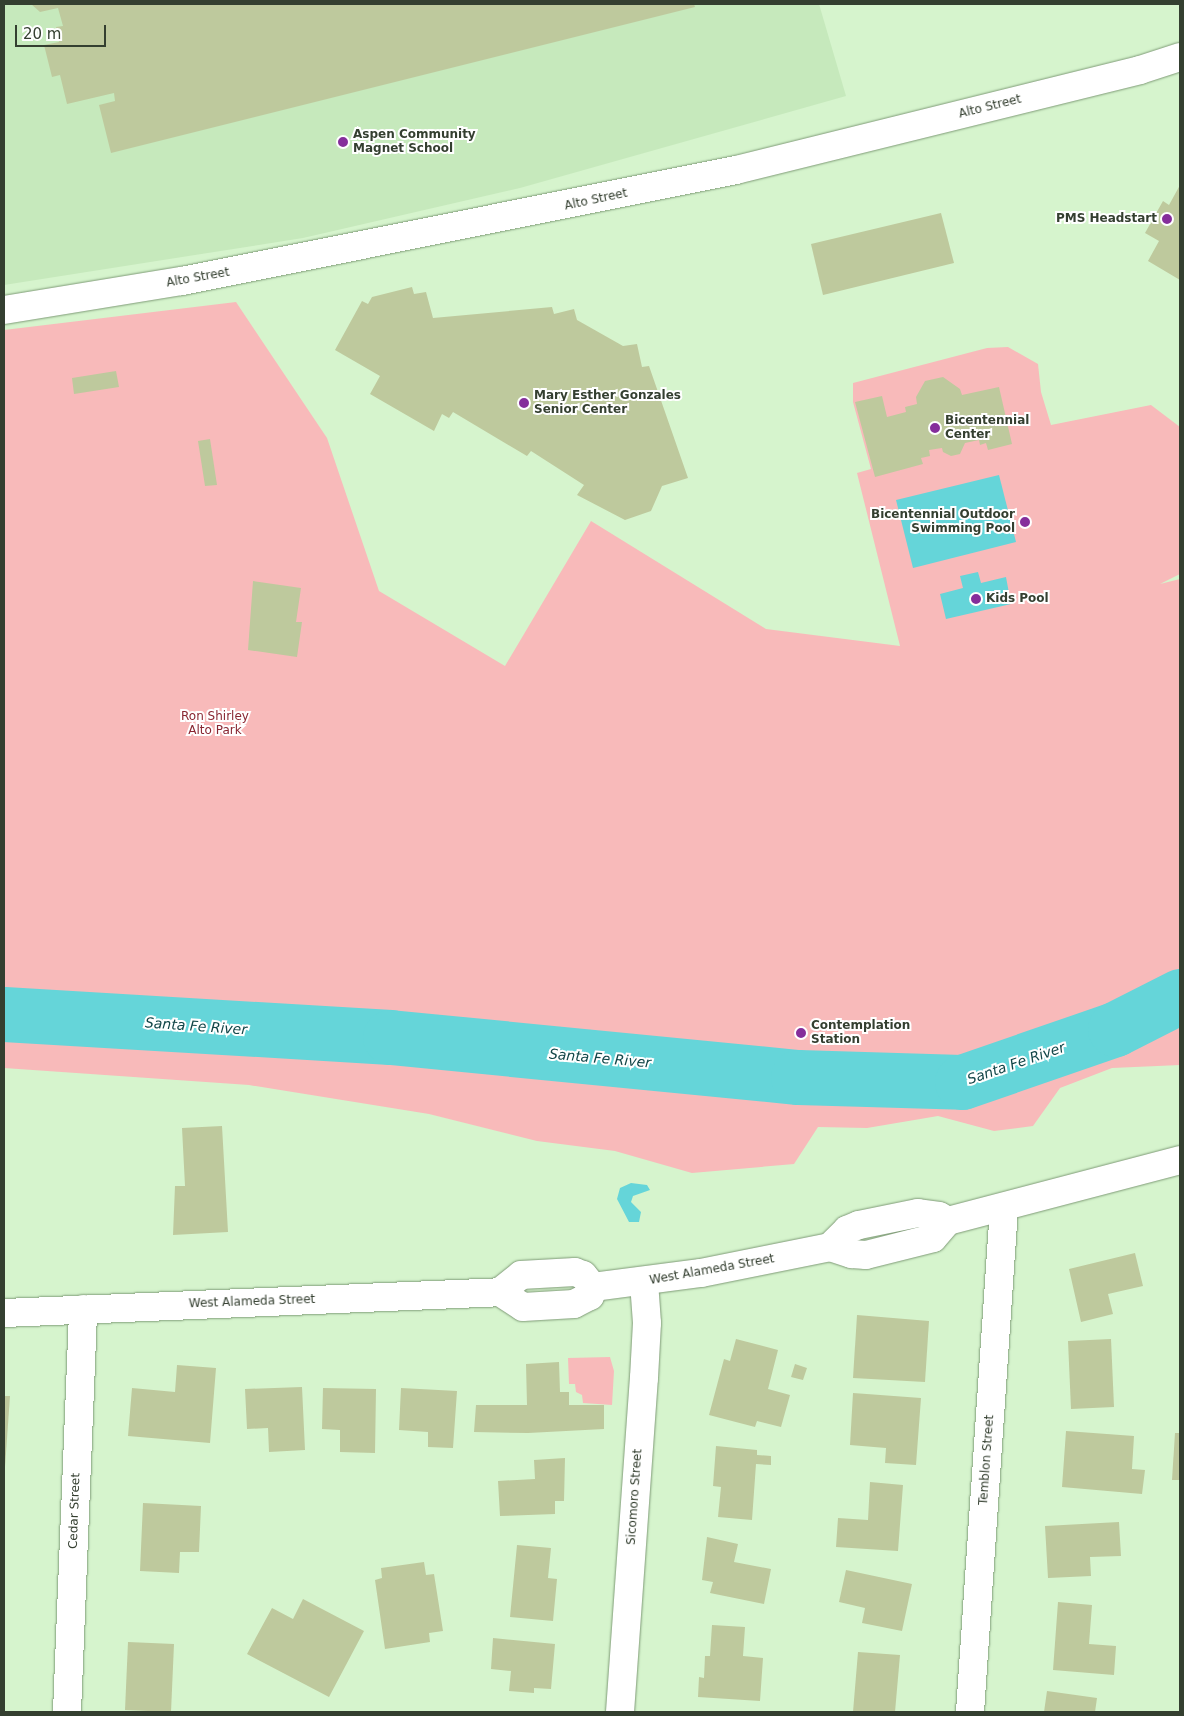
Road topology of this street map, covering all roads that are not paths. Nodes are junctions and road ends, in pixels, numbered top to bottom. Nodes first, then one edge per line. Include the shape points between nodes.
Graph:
1 (1180, 57) edge
2 (4, 310) edge
3 (1180, 1160) edge
4 (1004, 1208) junction
5 (644, 1282) junction
6 (83, 1309) junction
7 (4, 1313) edge
8 (67, 1712) edge
9 (620, 1712) edge
10 (970, 1712) edge

1 - 2 street, Alto Street via 1140,70 717,174 182,281
3 - 4 street, West Alameda Street
4 - 5 street, West Alameda Street via 948,1221 933,1238 875,1253 852,1254 830,1247
4 - 10 street, Temblon Street
5 - 6 street, West Alameda Street via 593,1287 582,1302 523,1307 500,1292
5 - 9 street, Sicomoro Street via 647,1323 644,1378
6 - 7 street, West Alameda Street
6 - 8 street, Cedar Street

